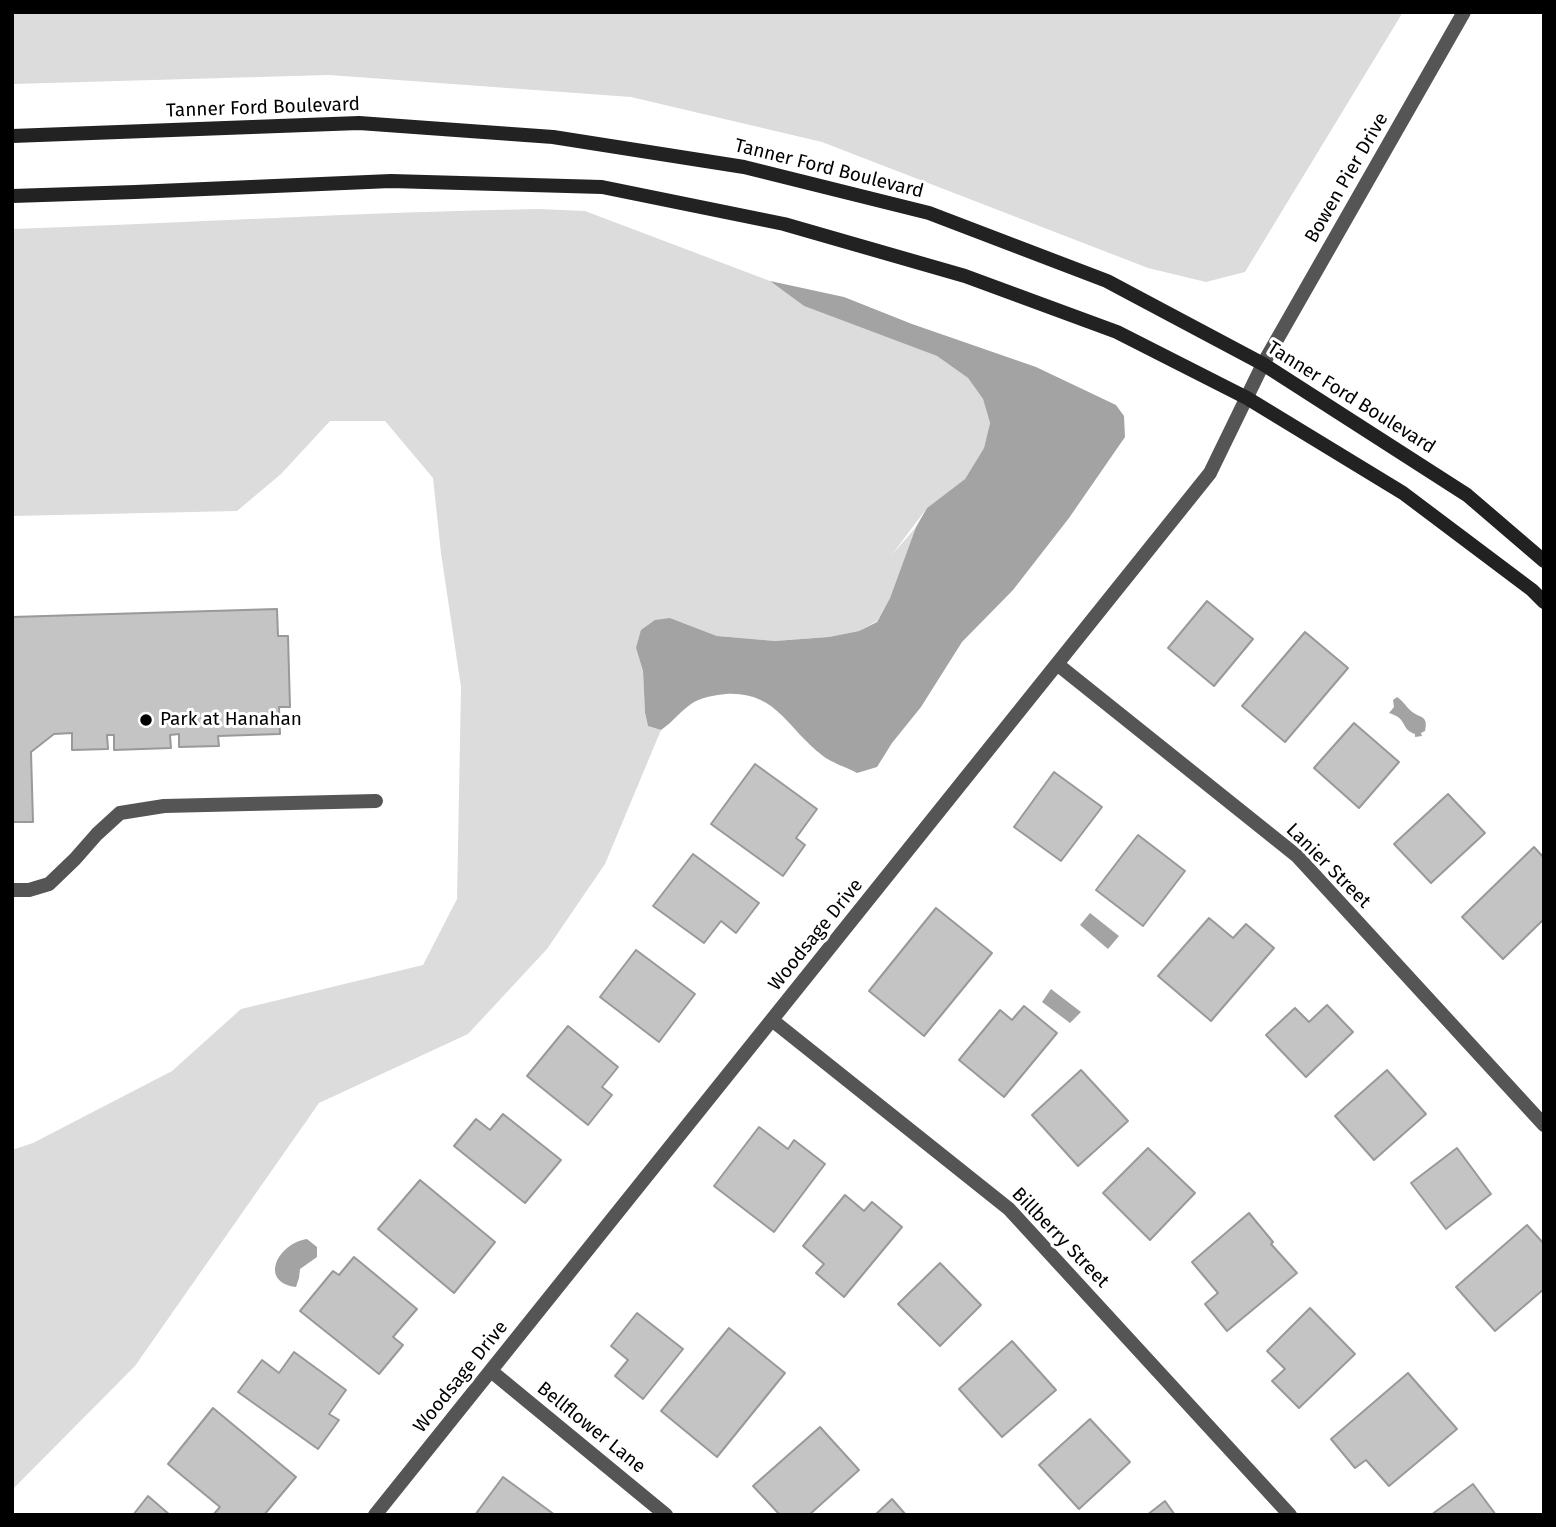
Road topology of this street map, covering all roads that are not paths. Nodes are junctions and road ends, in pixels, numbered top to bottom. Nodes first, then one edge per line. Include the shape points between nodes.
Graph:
1 (1464, 12) edge
2 (12, 136) edge
3 (12, 196) edge
4 (1263, 364) junction
5 (1247, 398) junction
6 (1544, 561) edge
7 (1544, 601) edge
8 (1057, 664) junction
9 (376, 801) dead end
10 (12, 890) edge
11 (772, 1020) junction
12 (1544, 1125) edge
13 (491, 1371) junction
14 (375, 1515) edge
15 (666, 1515) edge
16 (1290, 1515) edge

1 - 4 street, Bowen Pier Drive
2 - 4 street, Tanner Ford Boulevard via 359,123 553,137 744,167 929,213 1107,281
3 - 5 street via 391,181 602,187 784,223 965,276 1117,332
4 - 5 street, Woodsage Drive
4 - 6 street, Tanner Ford Boulevard via 1467,495
5 - 7 street via 1403,493
5 - 8 street, Woodsage Drive via 1210,473
8 - 11 street, Woodsage Drive
8 - 12 street, Lanier Street via 1297,856
9 - 10 street via 164,806 120,813 49,884
11 - 13 street, Woodsage Drive
11 - 16 street, Billberry Street via 1009,1209
13 - 14 street, Woodsage Drive
13 - 15 street, Bellflower Lane

